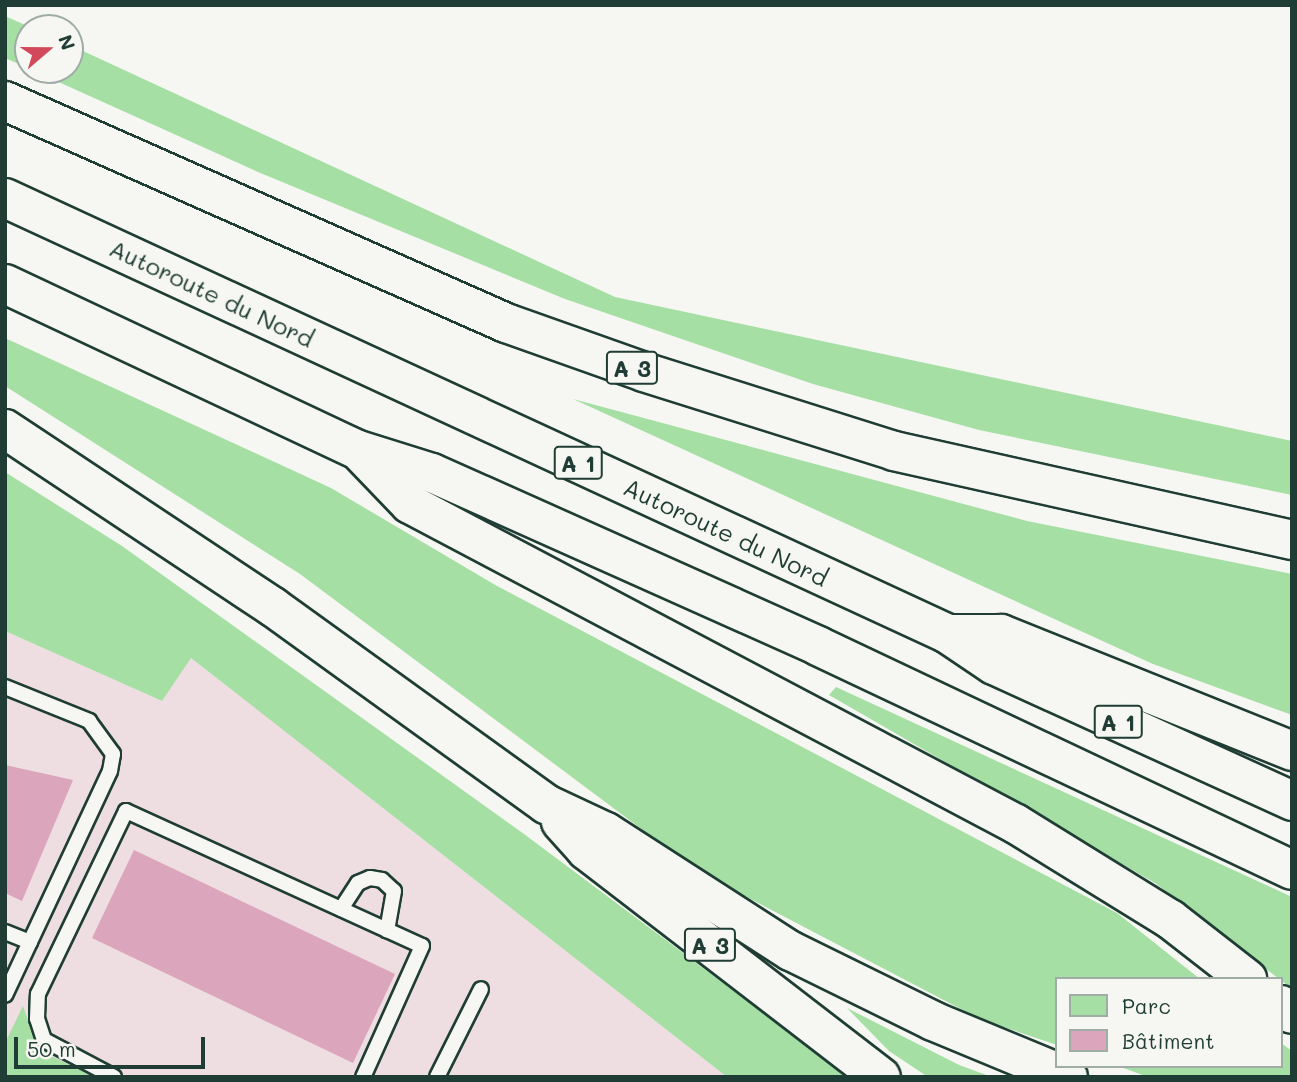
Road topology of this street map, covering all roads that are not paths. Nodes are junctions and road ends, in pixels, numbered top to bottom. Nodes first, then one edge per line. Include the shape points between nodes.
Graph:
1 (5, 101) edge
2 (5, 198) edge
3 (5, 284) edge
4 (5, 429) edge
5 (358, 450) junction
6 (1292, 540) edge
7 (948, 634) junction
8 (5, 687) edge
9 (1292, 751) edge
10 (1292, 801) edge
11 (546, 804) junction
12 (1292, 870) edge
13 (341, 909) junction
14 (387, 930) junction
15 (5, 932) edge
16 (30, 942) junction
17 (1244, 977) edge
18 (481, 989) dead end
19 (5, 995) edge
20 (114, 1077) edge
21 (363, 1077) edge
22 (437, 1077) edge
23 (881, 1077) edge
24 (1068, 1077) edge

1 - 6 highway, A 3 via 482,312 644,372 894,452
2 - 7 highway, Autoroute du Nord / A 1
3 - 5 highway, A 1
4 - 11 highway, A 3 via 273,607
5 - 12 highway, A 1 via 432,473 818,646
5 - 17 highway via 410,504 1016,824 1170,919
7 - 9 highway via 1001,634
7 - 10 highway, Autoroute du Nord / A 1 via 994,665
8 - 16 lane via 89,721 113,754 110,771
11 - 23 highway, A 3 via 586,850
11 - 24 highway via 606,832 791,951 933,1021
13 - 14 lane
13 - 14 lane via 358,883 382,880 394,891
13 - 20 lane via 126,811 38,994 37,1019 44,1040
14 - 21 lane via 422,946
15 - 16 lane
16 - 19 lane
18 - 22 lane

